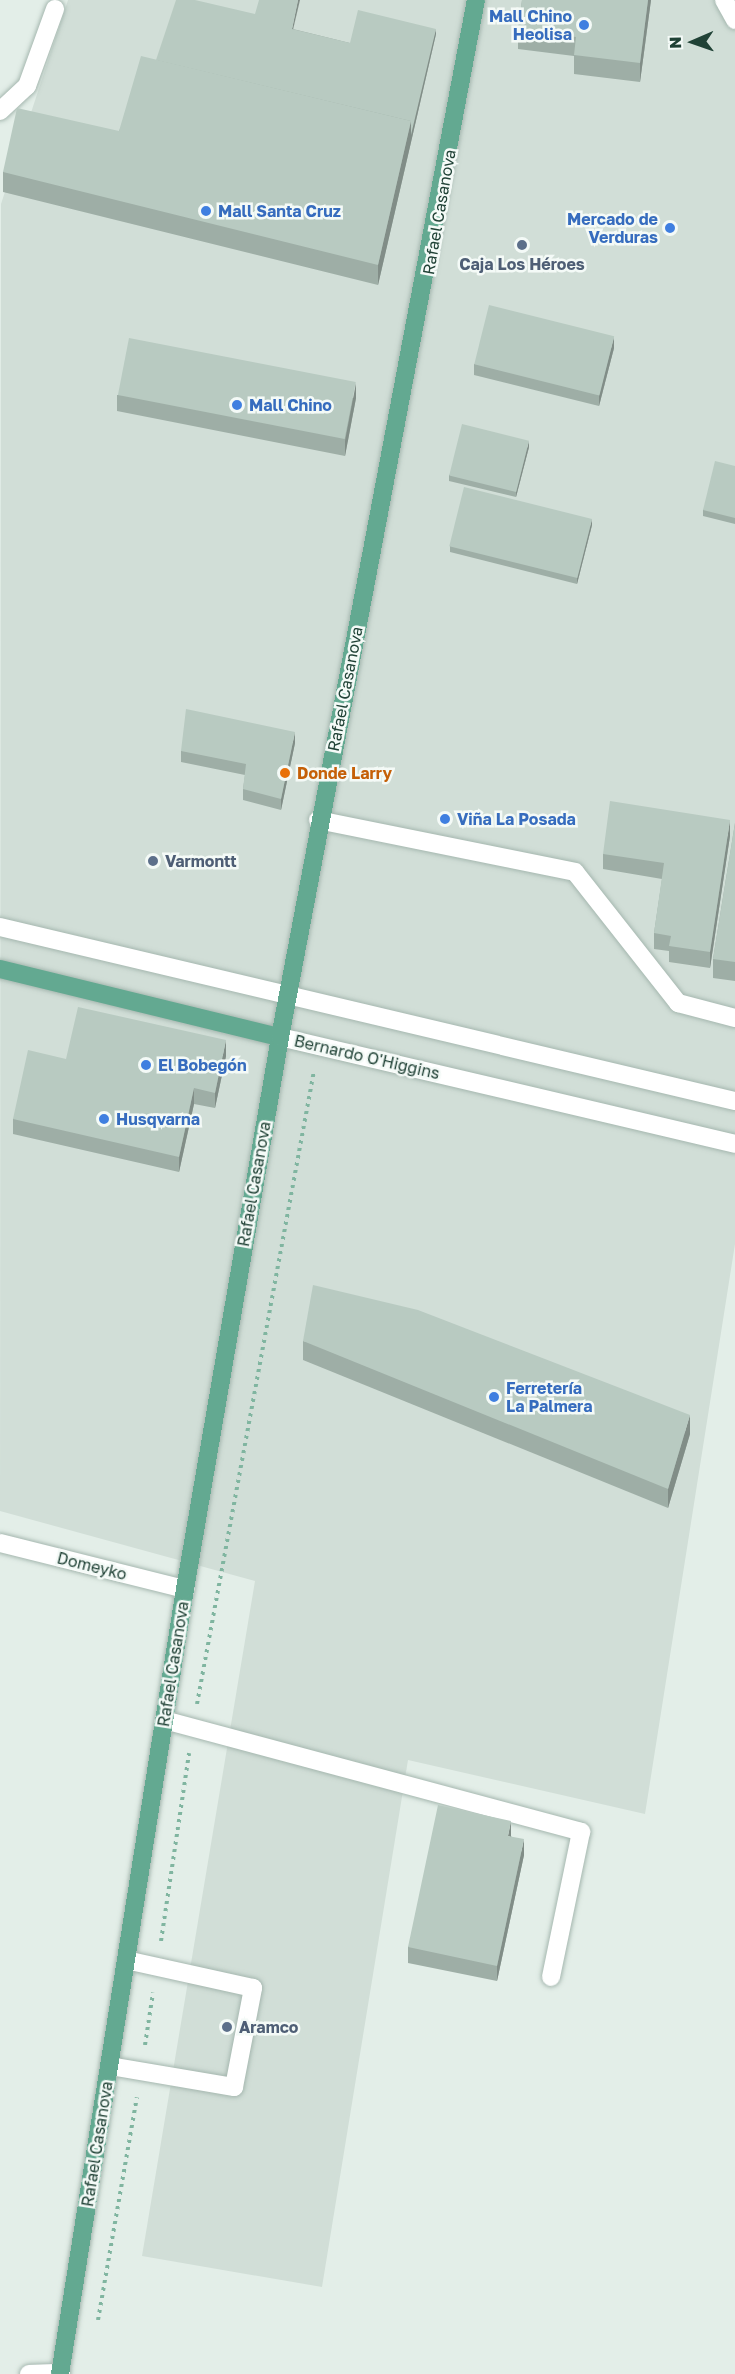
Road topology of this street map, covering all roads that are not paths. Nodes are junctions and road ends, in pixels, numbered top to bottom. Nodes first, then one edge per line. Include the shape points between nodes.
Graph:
1 (477, 0) edge
2 (724, 0) edge
3 (55, 9) dead end
4 (735, 20) edge
5 (0, 111) edge
6 (318, 820) junction
7 (0, 927) edge
8 (0, 969) edge
9 (287, 994) junction
10 (735, 1018) edge
11 (280, 1037) junction
12 (735, 1101) edge
13 (735, 1144) edge
14 (0, 1543) edge
15 (185, 1589) junction
16 (164, 1720) junction
17 (126, 1960) junction
18 (551, 1977) dead end
19 (110, 2066) junction
20 (61, 2373) edge
21 (29, 2374) edge

1 - 6 main road, Rafael Casanova via 426,283
2 - 4 main road
3 - 5 main road via 27,86
6 - 9 main road, Rafael Casanova
6 - 10 main road via 574,872 678,1003
7 - 9 main road
8 - 11 main road, Bernardo O'Higgins
9 - 11 main road, Rafael Casanova
9 - 12 main road
11 - 13 main road, Bernardo O'Higgins
11 - 15 main road, Rafael Casanova
14 - 15 main road, Domeyko
15 - 16 main road, Rafael Casanova
16 - 17 main road, Rafael Casanova
16 - 18 main road via 581,1832
17 - 19 main road, Rafael Casanova
17 - 19 main road via 253,1988 234,2087
19 - 20 main road, Rafael Casanova
20 - 21 main road

